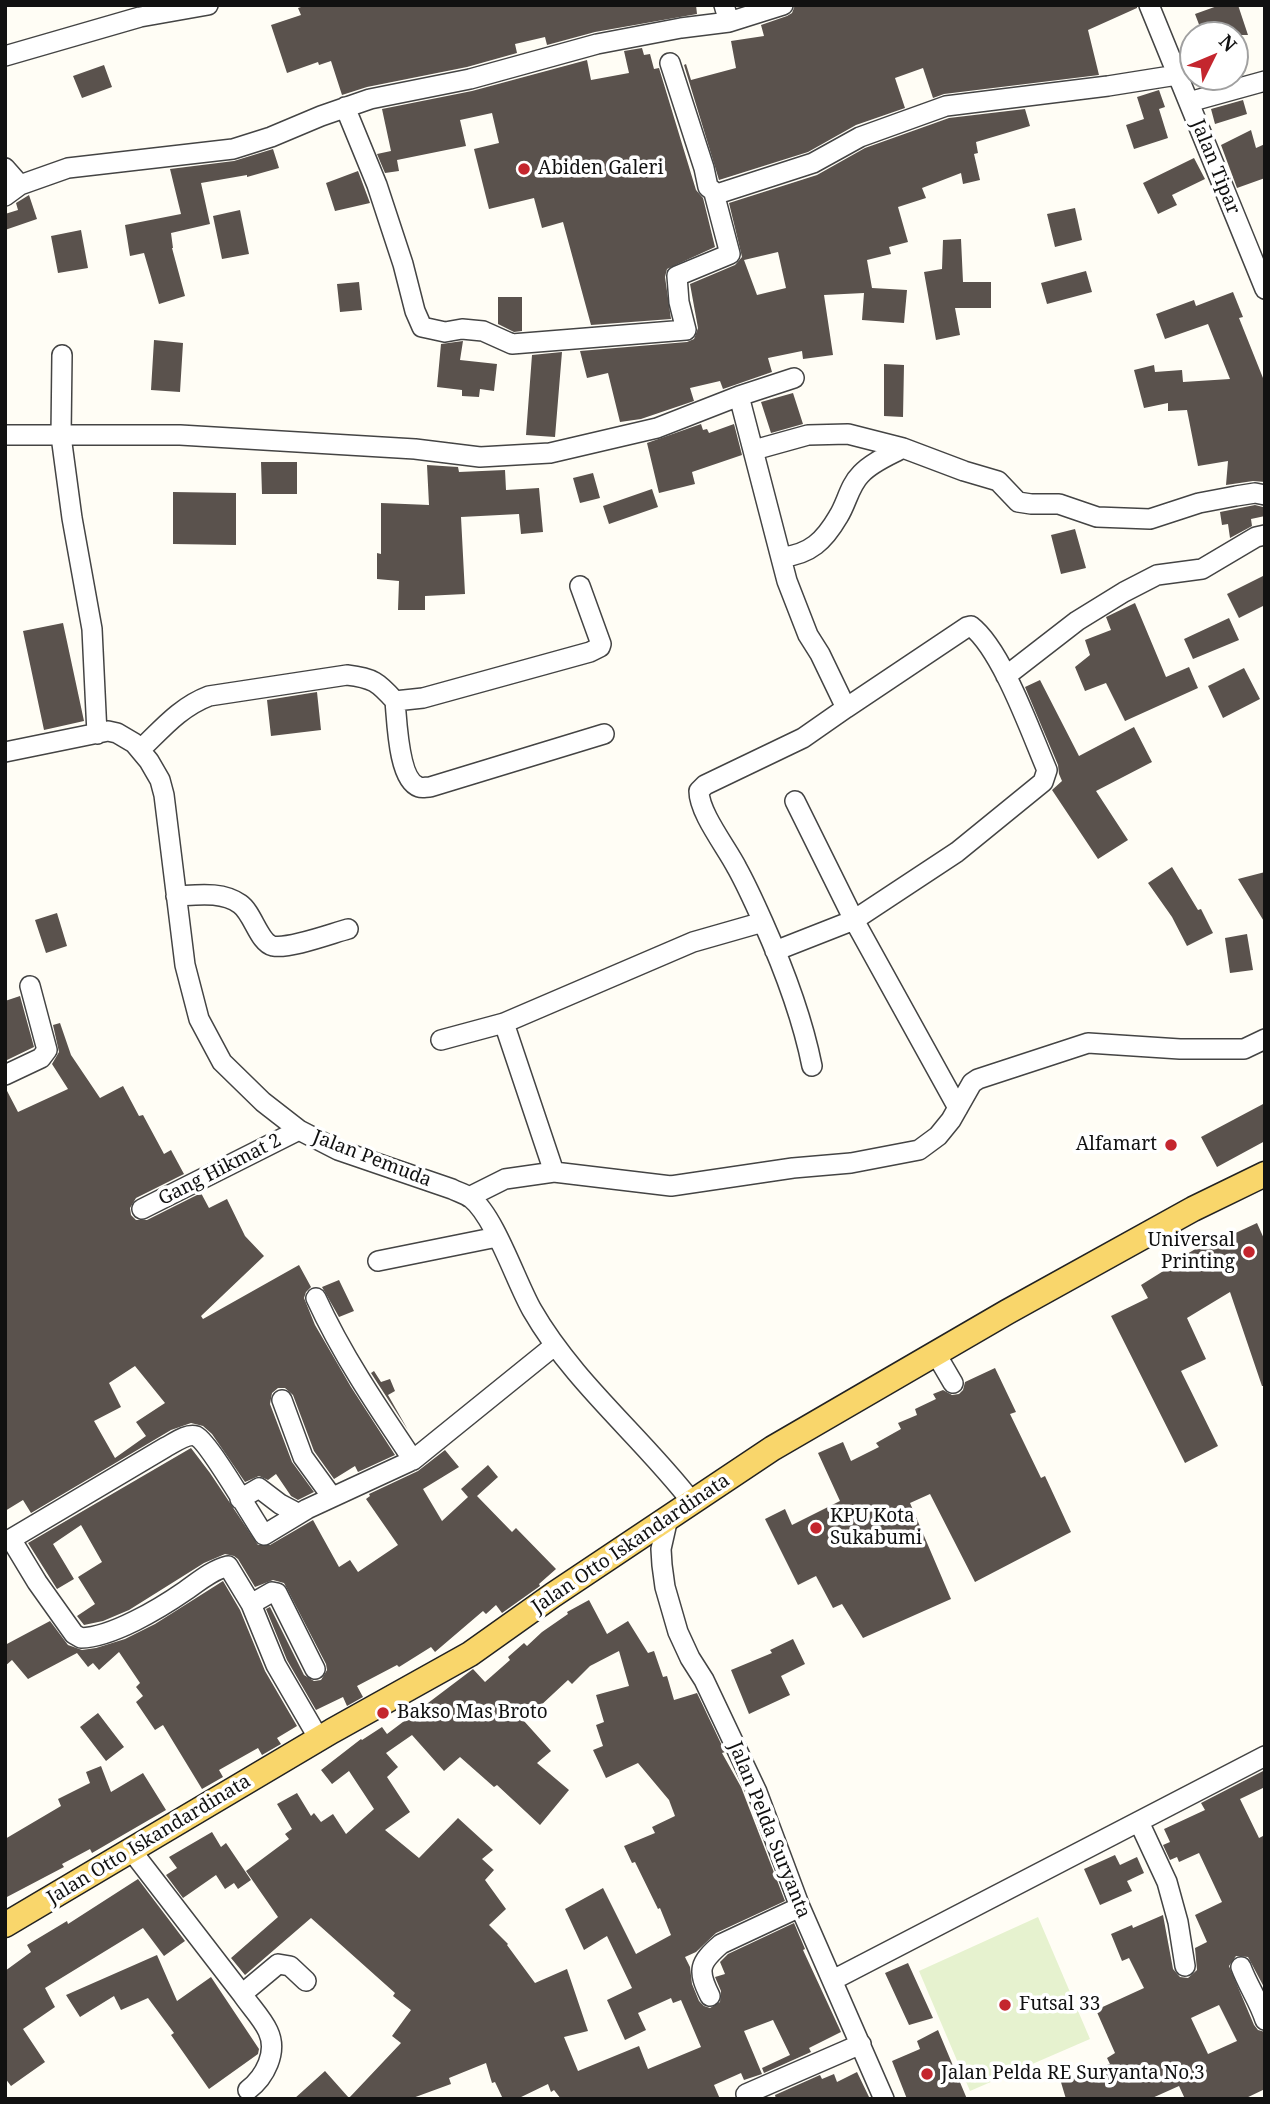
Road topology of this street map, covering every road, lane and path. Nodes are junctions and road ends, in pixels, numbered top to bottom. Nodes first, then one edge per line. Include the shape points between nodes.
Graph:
1 (208, 5) edge
2 (783, 5) edge
3 (1149, 5) edge
4 (726, 14) edge
5 (5, 56) edge
6 (670, 63) dead end
7 (1177, 75) junction
8 (1265, 81) edge
9 (1189, 102) junction
10 (345, 107) junction
11 (5, 169) edge
12 (13, 190) edge
13 (714, 193) junction
14 (1265, 289) edge
15 (62, 355) dead end
16 (794, 378) dead end
17 (739, 396) junction
18 (5, 435) edge
19 (61, 436) junction
20 (904, 448) junction
21 (754, 450) junction
22 (1265, 495) edge
23 (1265, 535) edge
24 (783, 557) junction
25 (580, 586) dead end
26 (1006, 676) junction
27 (395, 701) junction
28 (846, 708) junction
29 (97, 734) junction
30 (604, 734) dead end
31 (140, 750) junction
32 (5, 752) edge
33 (795, 801) dead end
34 (176, 896) junction
35 (854, 920) junction
36 (764, 922) junction
37 (348, 929) dead end
38 (775, 951) junction
39 (30, 986) dead end
40 (504, 1023) junction
41 (1265, 1039) edge
42 (441, 1040) dead end
43 (812, 1066) dead end
44 (5, 1076) edge
45 (958, 1108) junction
46 (299, 1130) junction
47 (554, 1172) junction
48 (1265, 1174) edge
49 (469, 1197) junction
50 (142, 1209) dead end
51 (497, 1237) junction
52 (378, 1261) dead end
53 (316, 1298) dead end
54 (554, 1346) junction
55 (936, 1354) junction
56 (953, 1383) dead end
57 (282, 1400) dead end
58 (413, 1460) junction
59 (332, 1497) junction
60 (240, 1499) junction
61 (692, 1503) junction
62 (299, 1514) junction
63 (668, 1518) junction
64 (8, 1540) edge
65 (251, 1604) junction
66 (315, 1669) dead end
67 (318, 1739) junction
68 (1265, 1756) edge
69 (1139, 1822) junction
70 (131, 1850) junction
71 (800, 1907) junction
72 (5, 1925) edge
73 (1185, 1966) dead end
74 (1241, 1967) dead end
75 (833, 1980) junction
76 (306, 1981) dead end
77 (242, 1994) junction
78 (710, 1996) dead end
79 (1265, 2020) edge
80 (861, 2044) junction
81 (248, 2090) dead end
82 (746, 2094) dead end
83 (884, 2099) edge

1 - 5 street via 139,17
2 - 4 street
3 - 7 street, Jalan Tipar
4 - 10 street
6 - 13 street via 708,187
7 - 9 street, Jalan Tipar
7 - 13 street via 946,106 860,137 813,163
8 - 9 street
9 - 14 street, Jalan Tipar
10 - 12 street via 233,149 68,168
10 - 13 street via 377,185 424,329 483,331 512,344 686,330 677,276 730,254
11 - 12 street
15 - 19 street
16 - 17 street
17 - 19 street via 657,428 550,453 480,457 180,435
17 - 21 street
18 - 19 street
19 - 29 street via 92,629
20 - 21 street via 848,434 808,435
20 - 22 street via 998,481 1018,502 1059,504 1097,517 1150,519 1199,503
20 - 24 street via 862,472 838,517 815,547
21 - 24 street
23 - 26 street via 1202,569 1157,575 1124,592 1077,621
24 - 28 street via 808,635
25 - 27 street via 600,647 436,694
26 - 28 street via 981,636 969,626
26 - 35 street via 1047,770 1045,778 957,852
27 - 30 street via 403,767 418,786 430,787
27 - 31 street via 379,683 347,675 209,696 178,713
28 - 36 street via 803,738 699,791 703,808
29 - 31 street, Jalan Pemuda via 117,733
29 - 32 street, Jalan Pemuda
31 - 34 street, Jalan Pemuda via 160,780 164,795
33 - 35 street
34 - 37 street via 218,895 241,904 265,942 275,946
34 - 46 street, Jalan Pemuda via 185,965 211,1045 238,1078
35 - 38 street
35 - 45 street
36 - 38 street
36 - 40 street via 693,942
38 - 43 street via 806,1035
39 - 44 street via 47,1050 41,1058
40 - 42 street
40 - 47 street
41 - 45 street via 1244,1049 1088,1043 978,1079
45 - 47 street via 938,1136 919,1150 851,1163 671,1186
46 - 49 street, Jalan Pemuda via 338,1150
46 - 50 street, Gang Hikmat 2
47 - 49 street via 505,1179
48 - 55 main road, Jalan Otto Iskandardinata via 1193,1209
49 - 51 street
51 - 52 street
51 - 54 street
53 - 58 street via 372,1400
54 - 58 street
54 - 61 street
55 - 56 street
55 - 61 main road, Jalan Otto Iskandardinata via 773,1448
57 - 59 street via 303,1457
58 - 59 street
59 - 62 street
60 - 62 street via 259,1488
60 - 62 street via 264,1535
60 - 64 street via 201,1440 188,1436
61 - 63 main road, Jalan Otto Iskandardinata
63 - 67 main road, Jalan Otto Iskandardinata via 470,1654
63 - 71 street, Jalan Pelda Suryanta via 662,1557 671,1612 757,1793
64 - 65 street via 81,1639 97,1637 157,1610 226,1566
65 - 66 street via 277,1593
65 - 67 street via 276,1665
67 - 70 main road, Jalan Otto Iskandardinata
68 - 69 street
69 - 73 street via 1167,1882
69 - 75 street
70 - 72 main road, Jalan Otto Iskandardinata
70 - 77 street
71 - 75 street, Jalan Pelda Suryanta
71 - 78 street via 710,1953 701,1970
74 - 79 street
75 - 80 street, Jalan Pelda Suryanta
76 - 77 street via 290,1966 278,1964
77 - 81 street via 271,2041 270,2059 261,2080
80 - 82 street
80 - 83 street, Jalan Pelda Suryanta

